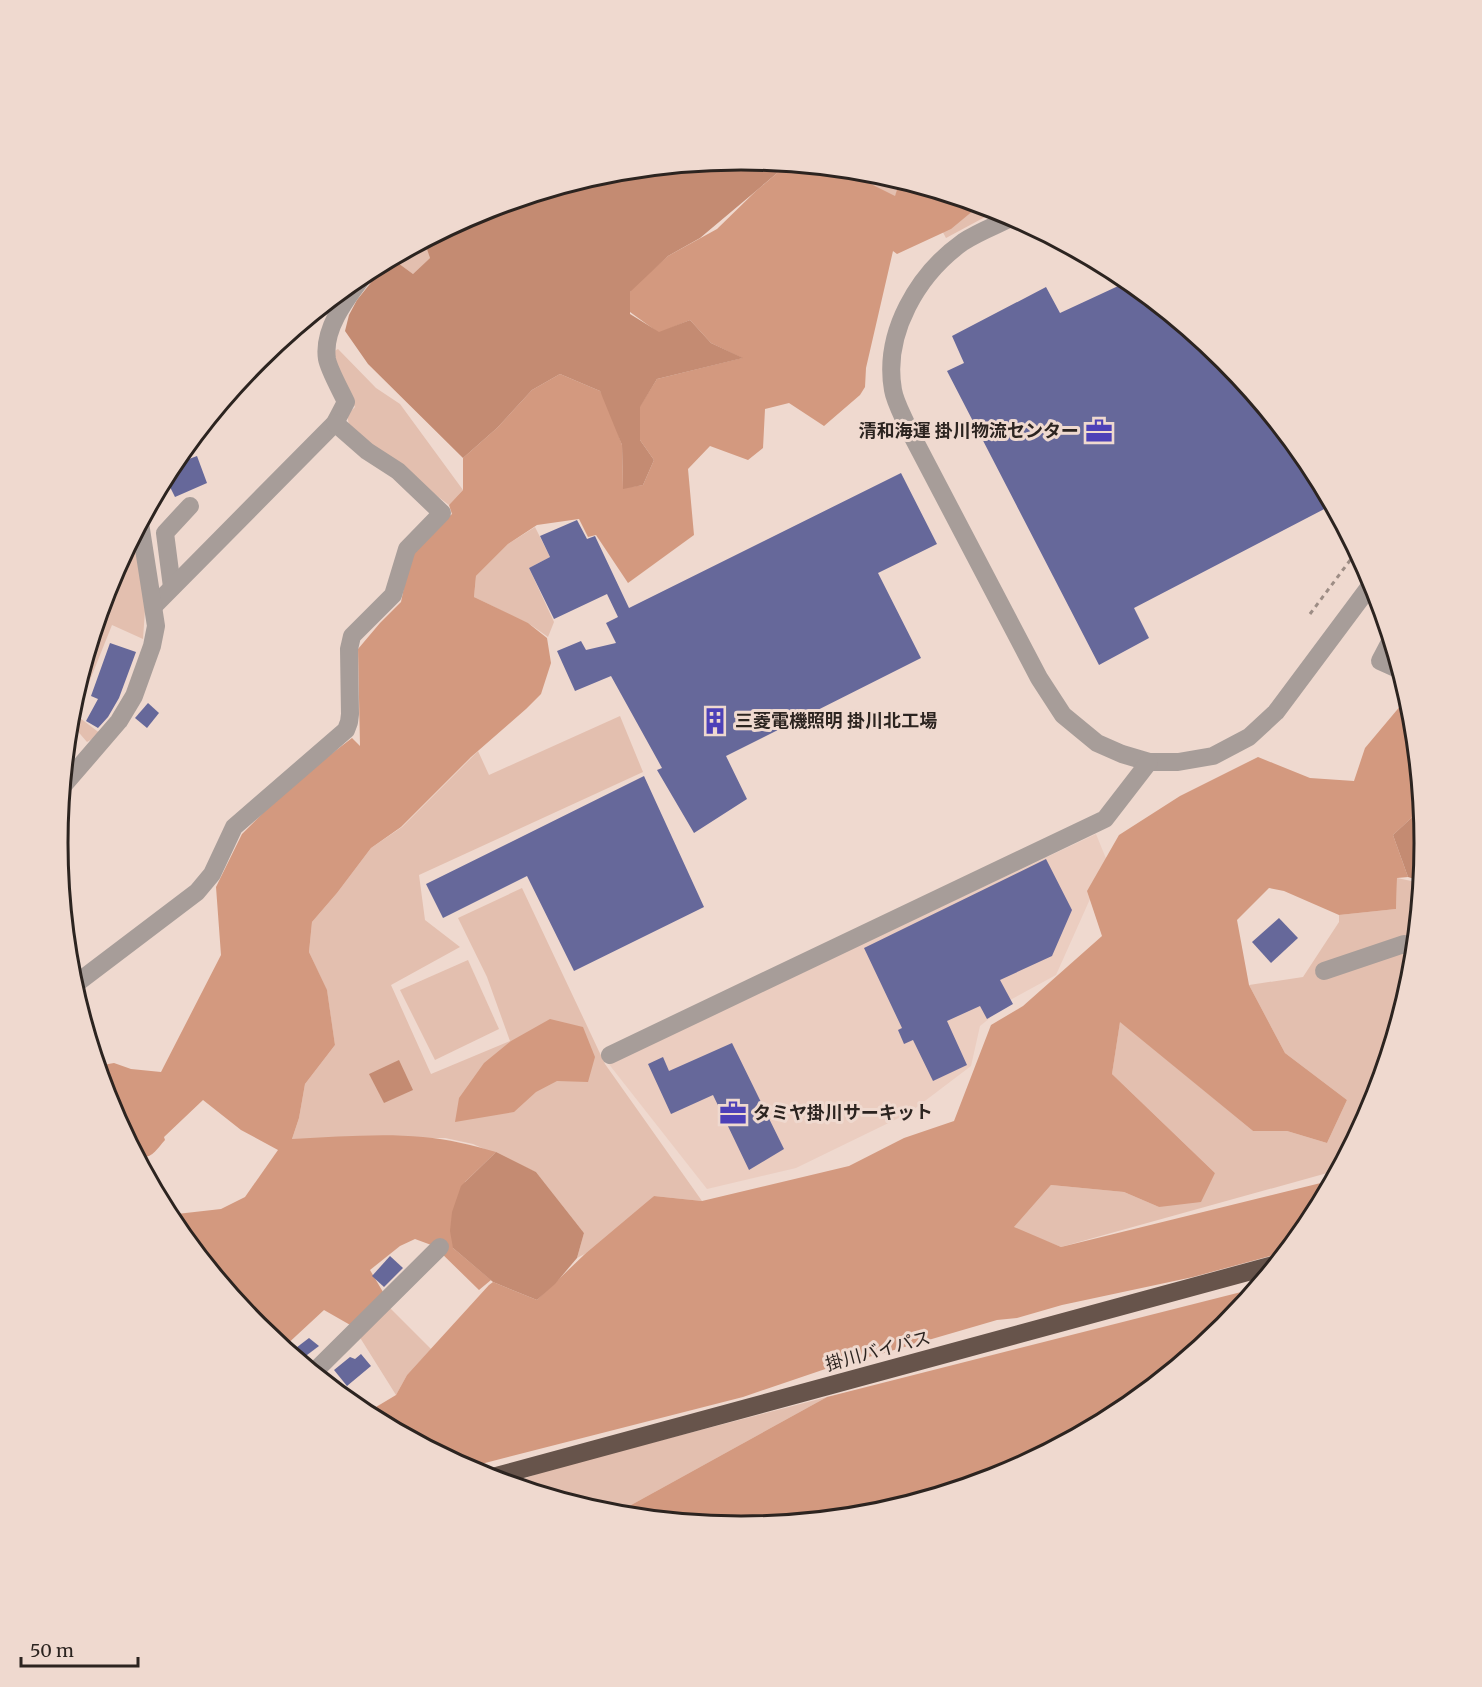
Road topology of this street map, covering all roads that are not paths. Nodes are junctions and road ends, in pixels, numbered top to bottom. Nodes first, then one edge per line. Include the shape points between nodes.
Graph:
1 (1002, 222) edge
2 (348, 297) edge
3 (335, 423) junction
4 (190, 506) dead end
5 (142, 536) edge
6 (172, 587) junction
7 (1365, 592) edge
8 (154, 606) junction
9 (1386, 650) edge
10 (1391, 666) edge
11 (1149, 762) junction
12 (71, 777) edge
13 (1407, 946) edge
14 (1324, 971) dead end
15 (81, 980) edge
16 (610, 1055) dead end
17 (440, 1247) dead end
18 (1264, 1268) edge
19 (319, 1368) edge
20 (505, 1474) edge

1 - 11 street via 964,242 936,266 915,293 900,322 892,354 893,390 908,428 1006,616 1063,715 1097,743
2 - 3 street via 335,317 328,342 327,359 346,402
3 - 6 street
3 - 15 street via 398,471 442,513 407,549 393,595 352,636 346,730 234,827 212,874 197,892
4 - 6 street via 165,533
5 - 8 street
6 - 8 street
7 - 11 street via 1276,712 1250,737 1213,756
8 - 12 street via 152,646 134,696 119,721
9 - 10 street via 1380,661
11 - 16 street via 1106,819
13 - 14 street
17 - 19 street
18 - 20 highway, 掛川バイパス

